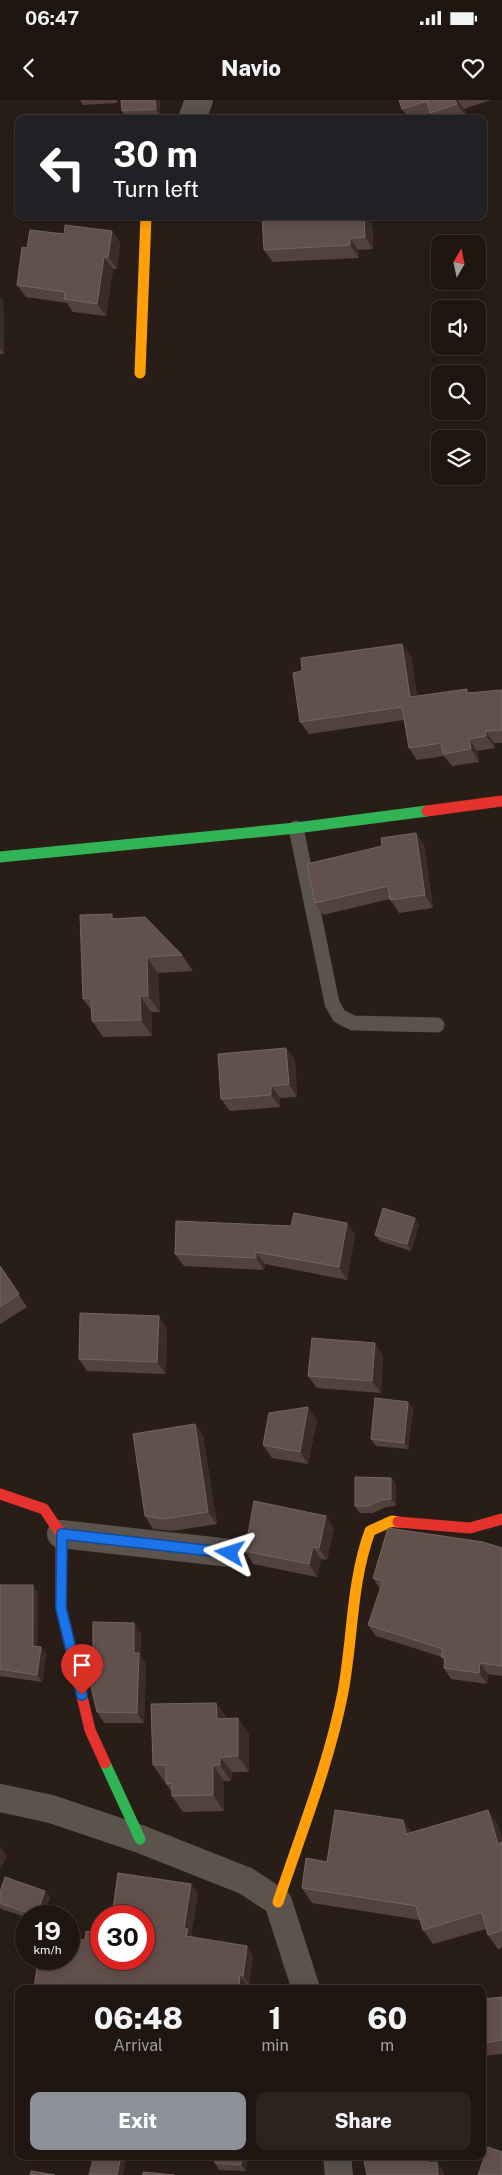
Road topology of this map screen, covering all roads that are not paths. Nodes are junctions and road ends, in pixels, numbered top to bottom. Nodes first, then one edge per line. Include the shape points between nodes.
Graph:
1 (199, 100) edge
2 (193, 115) edge
3 (146, 220) edge
4 (140, 373) dead end
5 (502, 801) edge
6 (296, 828) junction
7 (0, 857) edge
8 (437, 1024) dead end
9 (0, 1494) edge
10 (502, 1520) edge
11 (62, 1534) junction
12 (230, 1553) dead end
13 (0, 1798) edge
14 (140, 1839) junction
15 (278, 1902) junction
16 (305, 1985) edge
17 (337, 2160) edge
18 (339, 2175) edge

1 - 2 street
3 - 4 street
5 - 6 street
6 - 7 street
6 - 8 lane via 332,1003 339,1016 352,1023
9 - 11 street via 44,1509
10 - 15 street via 470,1528 392,1521 370,1531 361,1553 344,1689 334,1732
11 - 12 street
11 - 14 street via 61,1608 90,1730
13 - 14 street via 51,1809
14 - 15 street via 246,1881
15 - 16 street
17 - 18 street

